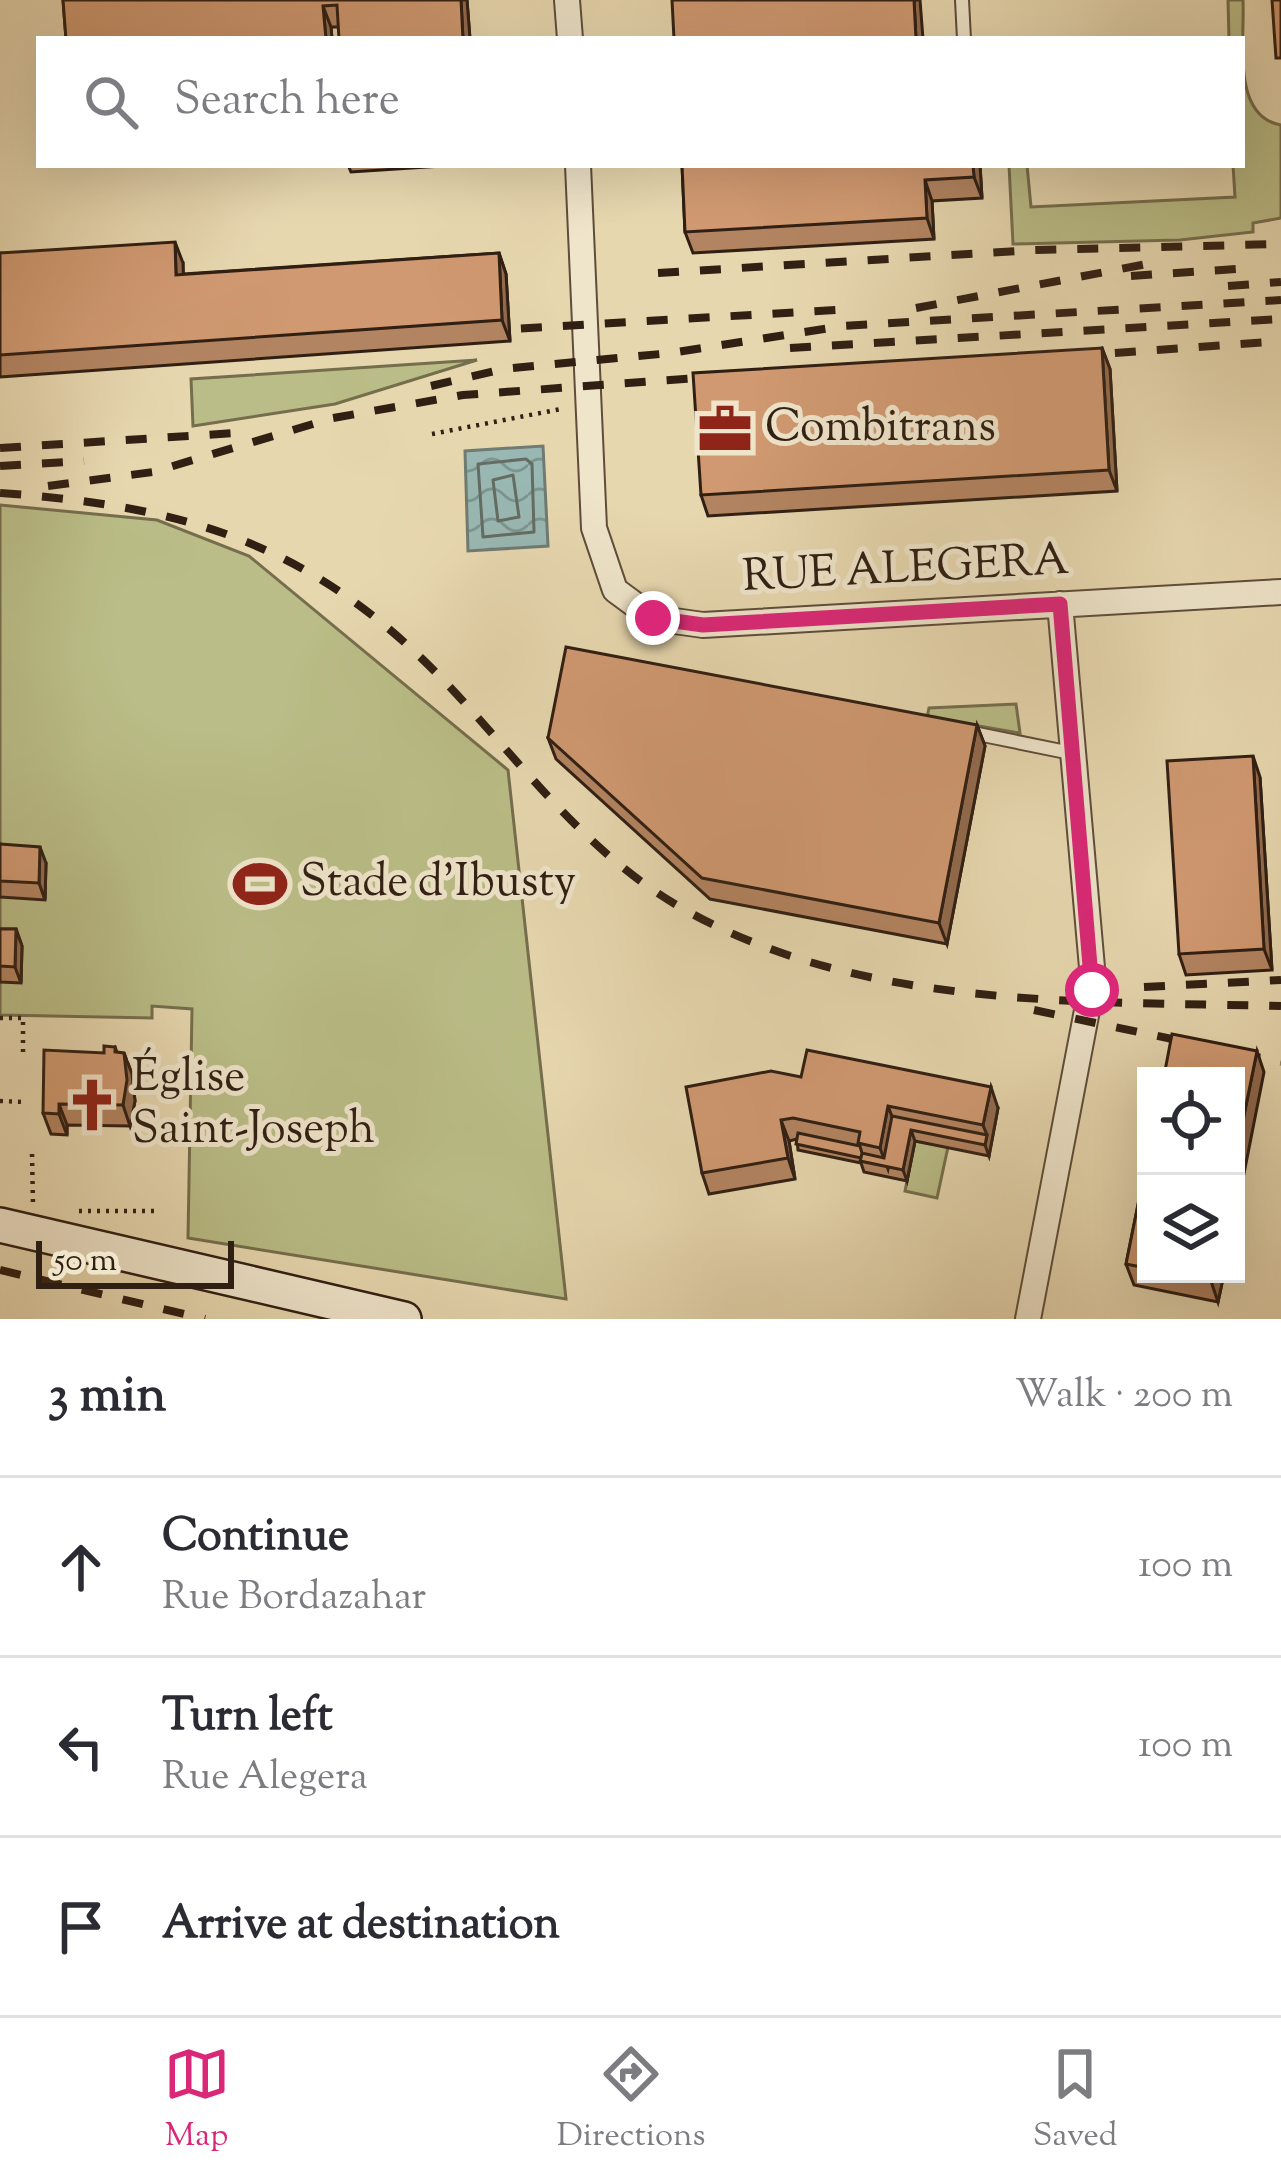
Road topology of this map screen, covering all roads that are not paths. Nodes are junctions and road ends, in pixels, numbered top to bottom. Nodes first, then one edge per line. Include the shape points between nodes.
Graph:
1 (567, 0) edge
2 (962, 0) edge
3 (570, 36) edge
4 (964, 36) edge
5 (578, 168) edge
6 (1281, 592) edge
7 (1060, 604) junction
8 (946, 728) edge
9 (1072, 753) junction
10 (0, 1225) edge
11 (404, 1319) edge
12 (1028, 1319) edge

1 - 3 street
2 - 4 lane
5 - 7 street, RUE ALEGERA via 594,528 615,590 653,618 703,625
6 - 7 street, RUE ALEGERA
7 - 9 street
8 - 9 lane
9 - 12 street via 1091,1000
10 - 11 street

